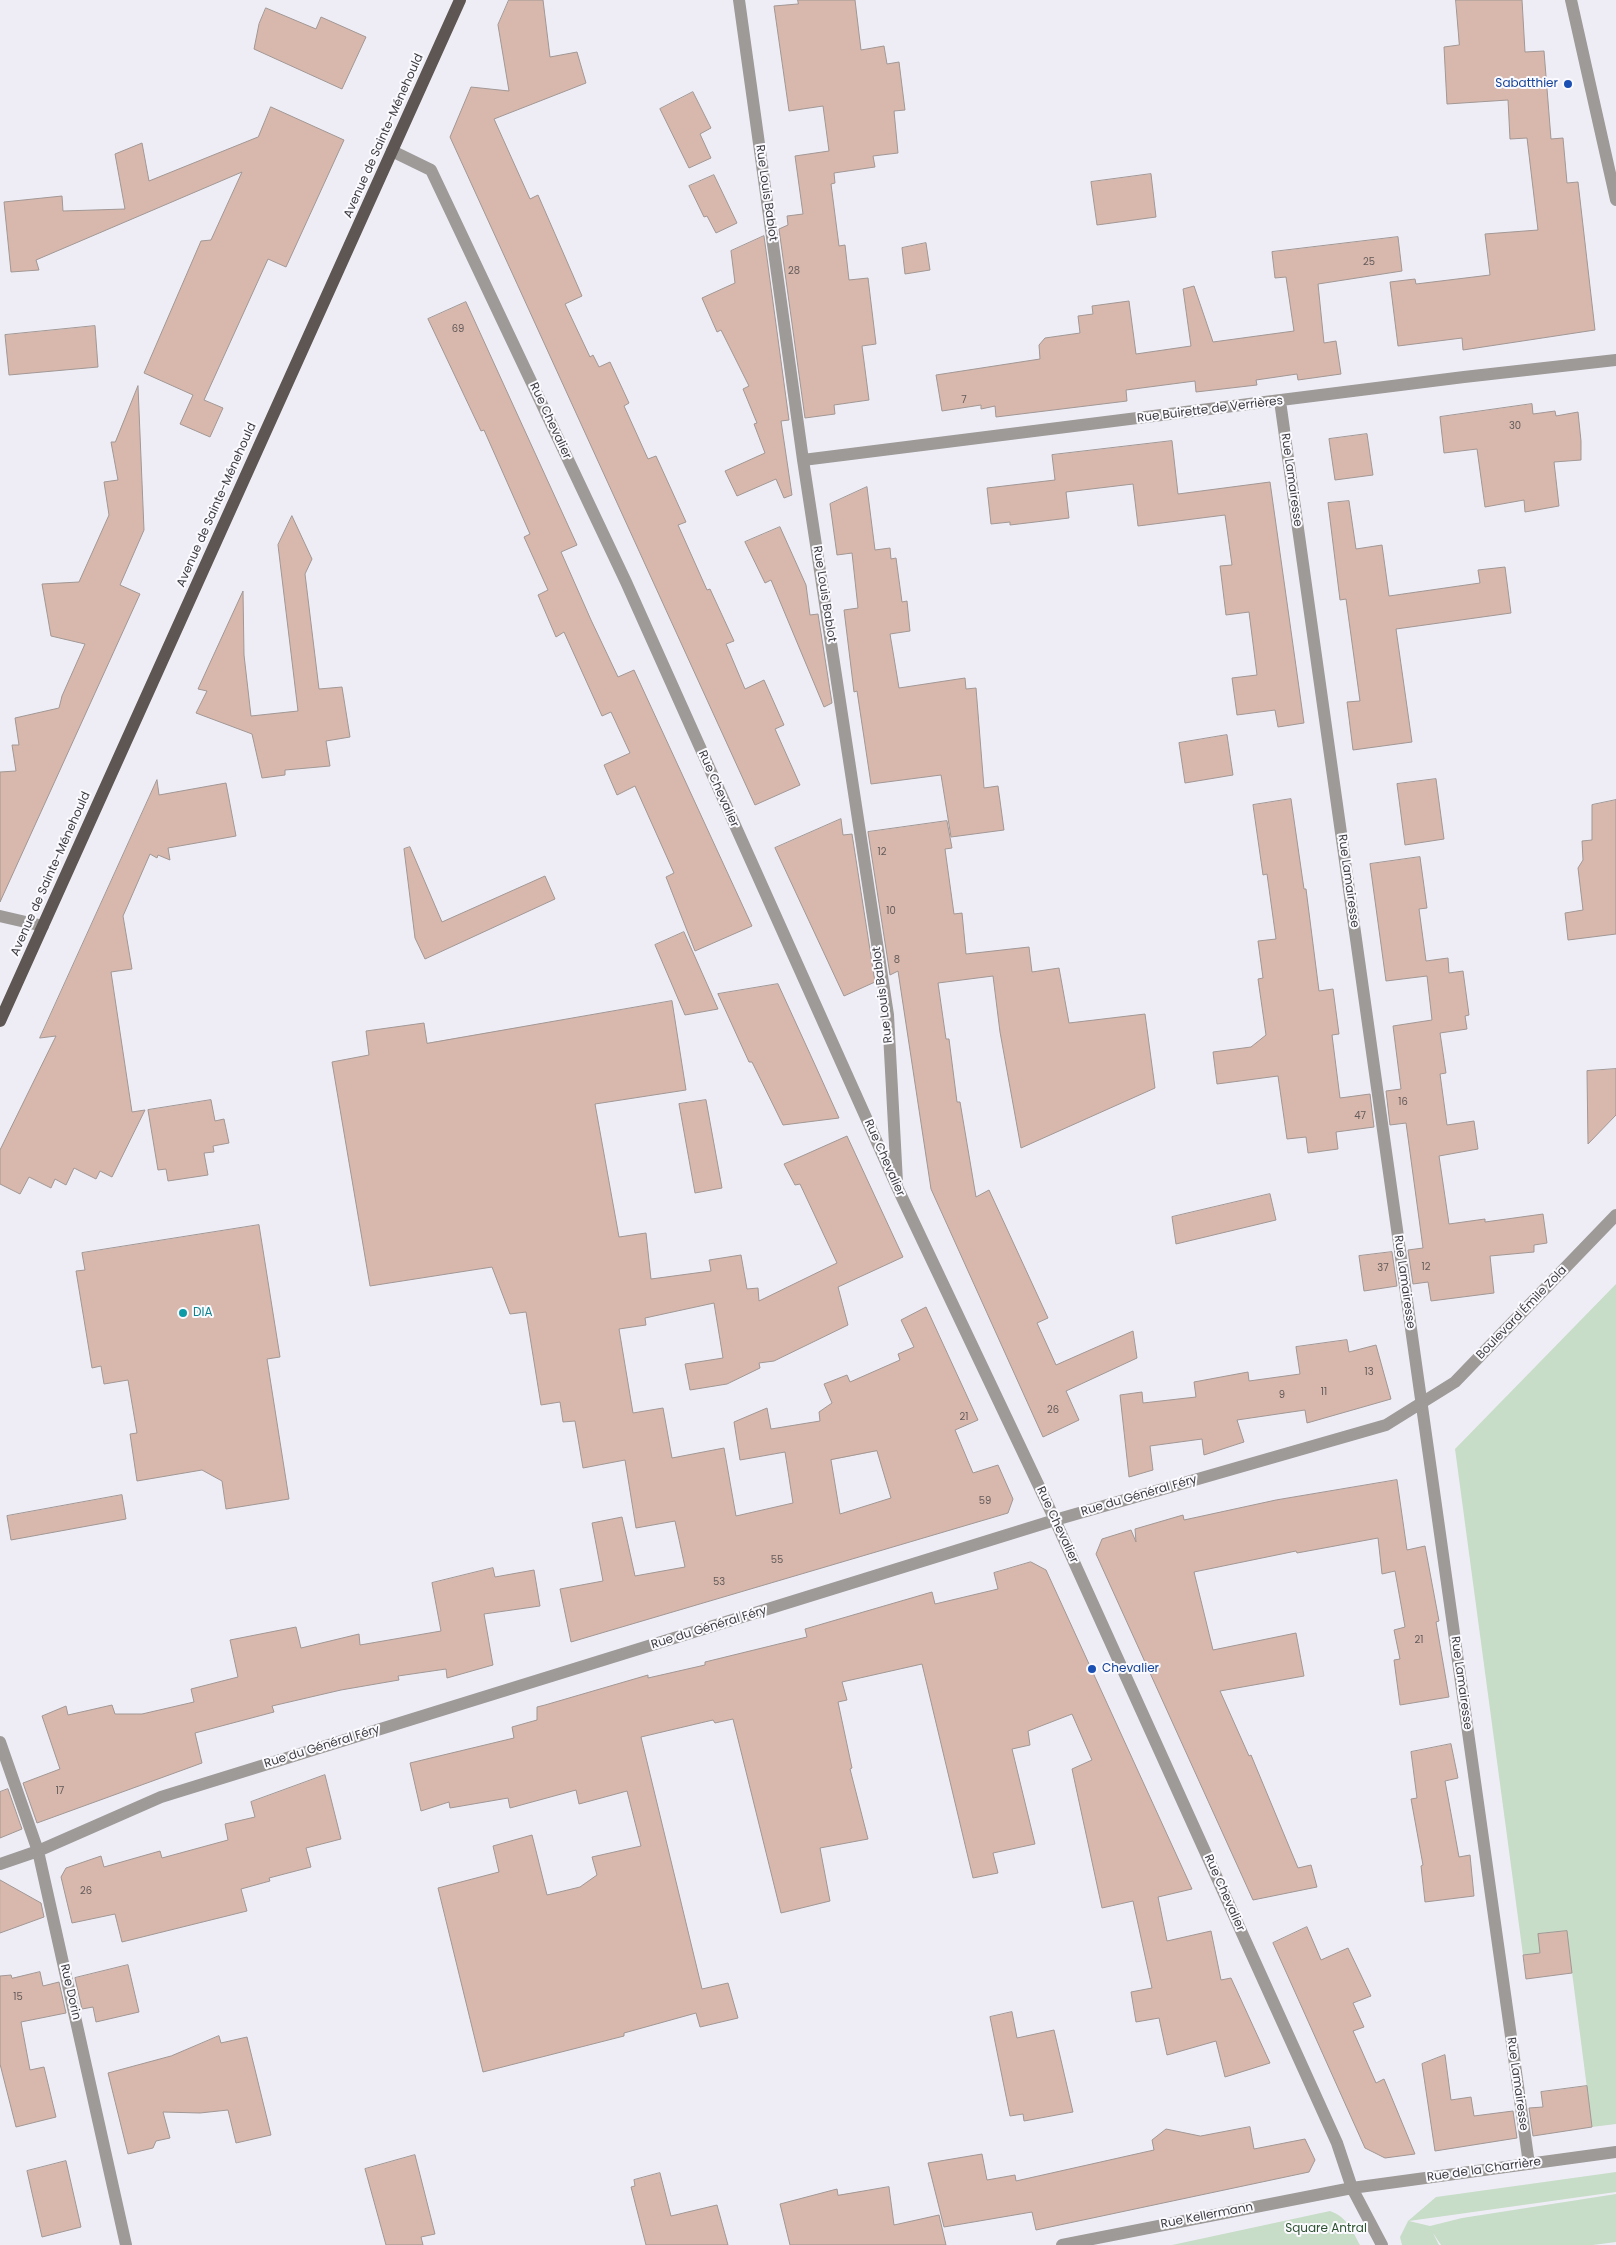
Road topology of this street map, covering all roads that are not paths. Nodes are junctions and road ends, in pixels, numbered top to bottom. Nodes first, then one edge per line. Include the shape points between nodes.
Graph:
1 (460, 0) edge
2 (739, 0) edge
3 (1571, 0) edge
4 (392, 151) junction
5 (1616, 200) edge
6 (1616, 360) edge
7 (1280, 401) junction
8 (803, 460) junction
9 (0, 916) edge
10 (43, 926) junction
11 (0, 1021) edge
12 (898, 1189) junction
13 (1616, 1215) edge
14 (1421, 1404) junction
15 (1055, 1520) junction
16 (0, 1742) edge
17 (38, 1851) junction
18 (0, 1864) edge
19 (1616, 2152) edge
20 (1529, 2164) junction
21 (1352, 2188) junction
22 (126, 2245) edge
23 (1062, 2245) edge
24 (1382, 2245) edge

1 - 4 main road, Avenue de Sainte-Ménehould
2 - 8 street, Rue Louis Bablot
3 - 5 street
4 - 10 main road, Avenue de Sainte-Ménehould
4 - 12 street, Rue Chevalier via 431,170 626,582
6 - 7 street, Rue Buirette de Verrières
7 - 8 street, Rue Buirette de Verrières
7 - 14 street, Rue Lamairesse
8 - 12 street, Rue Louis Bablot via 888,1015
9 - 10 street
10 - 11 main road, Avenue de Sainte-Ménehould
12 - 15 street, Rue Chevalier
13 - 14 street, Boulevard Émile Zola via 1455,1382
14 - 15 street, Rue du Général Féry via 1386,1425
14 - 20 street, Rue Lamairesse
15 - 17 street, Rue du Général Féry via 161,1797
15 - 21 street, Rue Chevalier via 1337,2143
16 - 17 street, Rue Dorin
17 - 18 street, Rue du Général Féry
17 - 22 street, Rue Dorin
19 - 20 street, Rue de la Charrière
20 - 21 street, Rue de la Charrière
21 - 23 street, Rue Kellermann
21 - 24 street, Rue Chevalier

